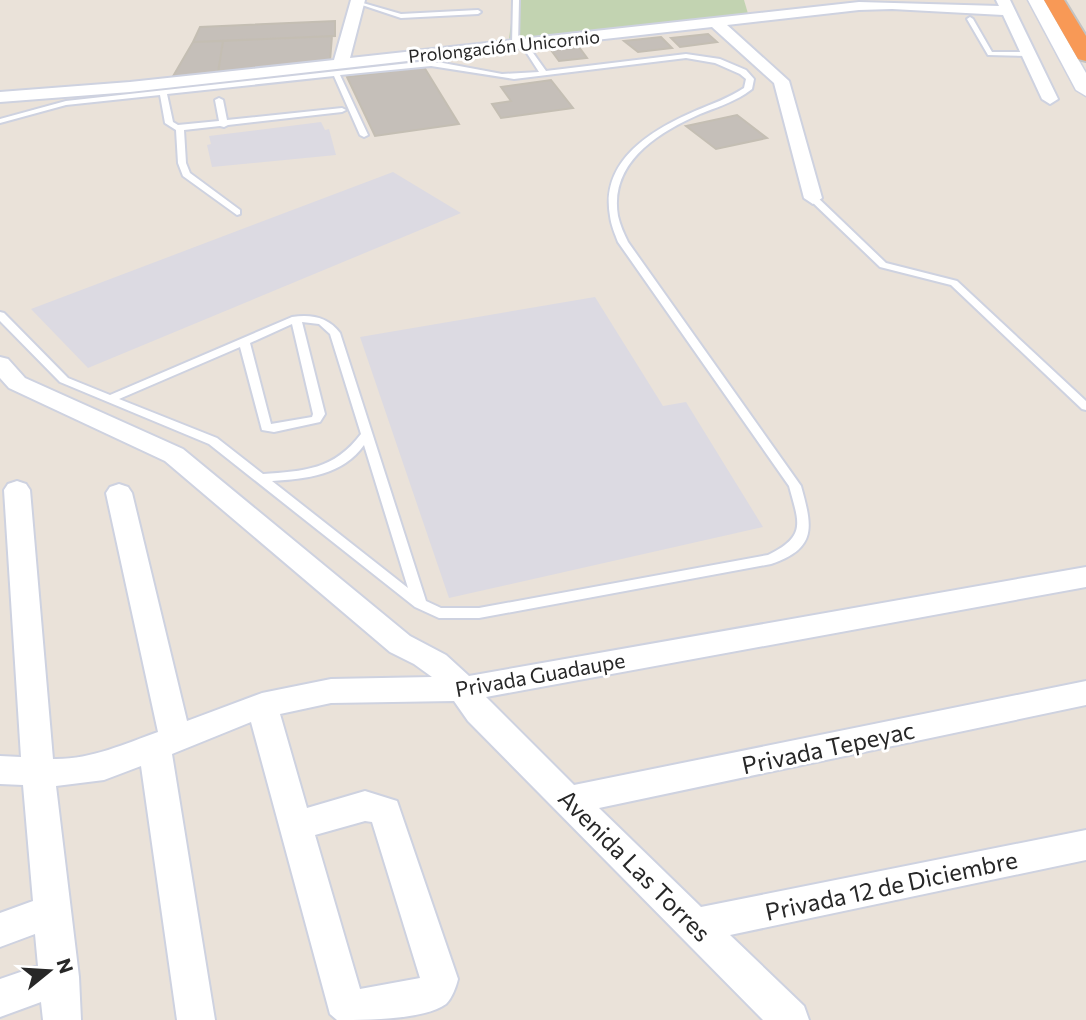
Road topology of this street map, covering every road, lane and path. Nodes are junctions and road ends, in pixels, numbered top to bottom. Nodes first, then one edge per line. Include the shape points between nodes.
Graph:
1 (516, 0) edge
2 (757, 0) edge
3 (1041, 0) edge
4 (358, 1) edge
5 (1005, 6) edge
6 (478, 12) dead end
7 (763, 18) junction
8 (970, 19) dead end
9 (716, 23) junction
10 (520, 44) junction
11 (1029, 54) junction
12 (1086, 54) edge
13 (338, 68) junction
14 (544, 73) junction
15 (1086, 90) edge
16 (163, 92) junction
17 (0, 97) edge
18 (1050, 99) dead end
19 (219, 100) dead end
20 (342, 110) dead end
21 (0, 121) edge
22 (224, 125) junction
23 (180, 128) junction
24 (364, 135) dead end
25 (813, 198) joint
26 (237, 212) dead end
27 (0, 315) edge
28 (296, 319) junction
29 (244, 341) junction
30 (0, 365) edge
31 (109, 399) junction
32 (1086, 407) edge
33 (367, 434) junction
34 (261, 478) junction
35 (17, 490) dead end
36 (118, 493) dead end
37 (1086, 577) edge
38 (420, 604) junction
39 (1086, 693) edge
40 (461, 697) junction
41 (262, 705) junction
42 (165, 743) junction
43 (0, 770) edge
44 (38, 771) junction
45 (570, 800) junction
46 (297, 826) junction
47 (1086, 845) edge
48 (54, 911) junction
49 (696, 925) junction
50 (0, 930) edge
51 (60, 977) junction
52 (0, 998) edge
53 (62, 1020) edge
54 (196, 1020) edge
55 (790, 1020) edge

1 - 10 lane
2 - 7 street
3 - 12 highway
3 - 15 street
4 - 6 lane via 401,16
4 - 13 street
5 - 7 street, Prolongación Unicornio via 875,5
5 - 11 street
7 - 9 street, Prolongación Unicornio
8 - 11 lane via 990,54
9 - 10 street, Prolongación Unicornio
9 - 25 street via 781,81
10 - 13 street, Prolongación Unicornio
10 - 14 lane
11 - 18 street
13 - 14 lane via 430,63 499,77
13 - 16 lane
13 - 17 street, Prolongación Unicornio
13 - 24 lane
14 - 38 lane via 685,56 730,65 750,79 748,89 738,97 677,122 632,153 613,185 610,205 624,242 794,486 805,526 803,539 791,551 771,559 479,613 439,613
16 - 21 lane via 47,107
16 - 23 lane via 169,123
19 - 22 lane
20 - 22 lane
22 - 23 lane
23 - 26 lane via 186,174
25 - 32 lane via 883,265 954,283
27 - 31 lane via 64,380
28 - 29 lane
28 - 29 lane via 319,414 316,420 266,427
28 - 33 lane via 321,321 335,332
29 - 31 lane
30 - 40 street, Avenida Las Torres via 17,383 174,455 400,644 410,666
31 - 34 lane via 213,441
33 - 34 lane via 340,463 313,473
33 - 38 lane
34 - 38 lane
35 - 44 street
36 - 42 street
37 - 40 street, Privada Guadaupe
39 - 45 street, Privada Tepeyac
40 - 41 street, Privada Guadaupe via 331,691
40 - 45 street, Avenida Las Torres
41 - 42 street, Privada Guadaupe
41 - 46 street
42 - 44 street, Privada Guadaupe via 104,766 66,773
42 - 54 street
43 - 44 street, Privada Guadaupe
44 - 48 street
45 - 49 street, Avenida Las Torres
46 - 46 street via 365,806 385,811 439,979 432,993 361,1009 344,1001
47 - 49 street, Privada 12 de Diciembre
48 - 50 street
48 - 51 street
49 - 55 street, Avenida Las Torres
51 - 52 street
51 - 53 street

